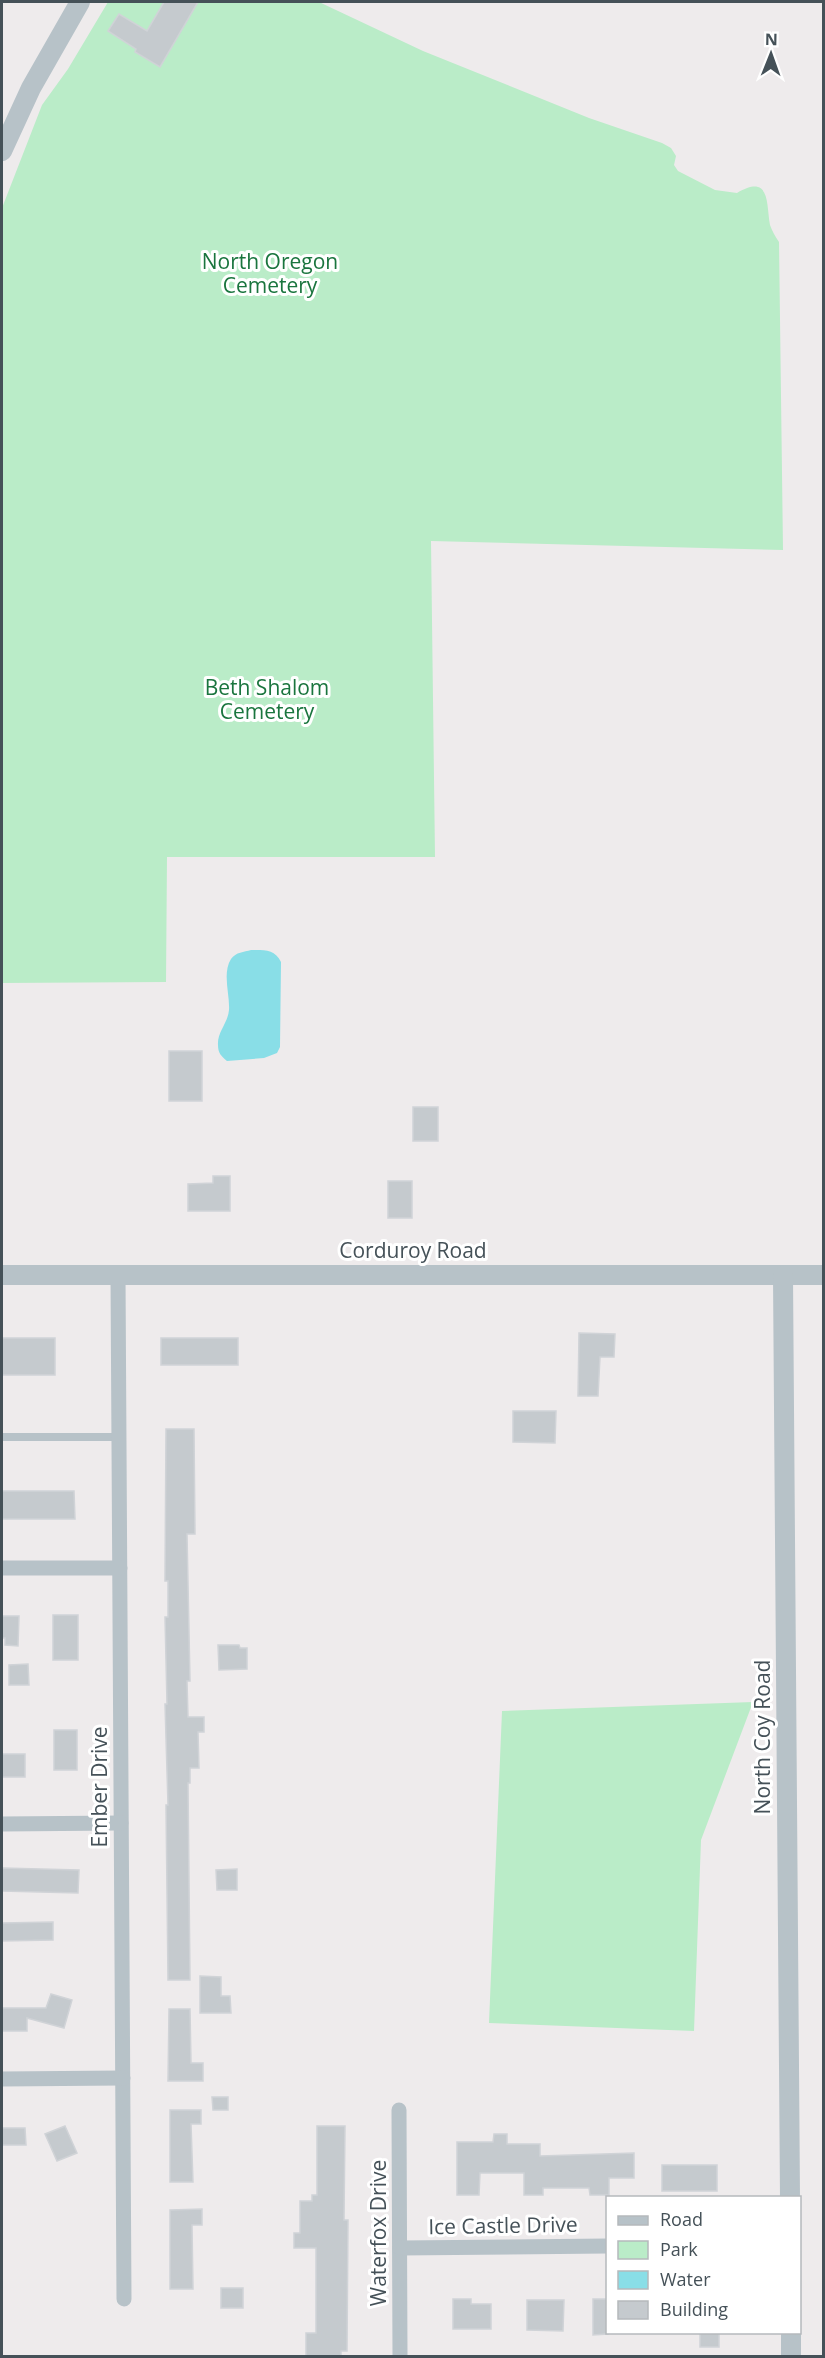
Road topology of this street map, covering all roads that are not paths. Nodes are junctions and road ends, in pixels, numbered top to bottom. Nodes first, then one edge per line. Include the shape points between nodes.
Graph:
1 (81, 2) edge
2 (2, 151) edge
3 (2, 1275) edge
4 (118, 1275) junction
5 (783, 1275) junction
6 (824, 1275) edge
7 (2, 1437) edge
8 (119, 1437) junction
9 (2, 1568) edge
10 (120, 1568) junction
11 (121, 1823) junction
12 (2, 1824) edge
13 (123, 2078) junction
14 (2, 2079) edge
15 (399, 2110) dead end
16 (790, 2196) edge
17 (606, 2247) edge
18 (400, 2248) junction
19 (124, 2299) dead end
20 (791, 2334) edge
21 (400, 2356) edge
22 (791, 2356) edge

1 - 2 street via 31,88
3 - 4 street, Corduroy Road
4 - 5 street, Corduroy Road
4 - 8 street, Ember Drive
5 - 6 street, Corduroy Road
5 - 16 street, North Coy Road
7 - 8 lane
8 - 10 street, Ember Drive
9 - 10 street
10 - 11 street, Ember Drive
11 - 12 street
11 - 13 street, Ember Drive
13 - 14 street
13 - 19 street, Ember Drive
15 - 18 street, Waterfox Drive
17 - 18 street, Ice Castle Drive
18 - 21 street, Waterfox Drive
20 - 22 street

